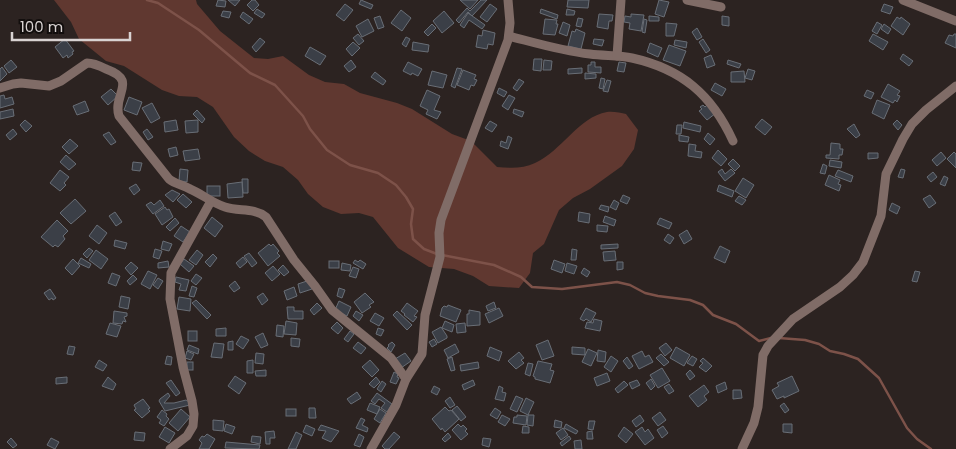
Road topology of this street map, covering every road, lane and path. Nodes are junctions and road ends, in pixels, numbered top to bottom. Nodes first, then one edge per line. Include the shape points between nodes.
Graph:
1 (508, 0) edge
2 (621, 0) edge
3 (686, 0) edge
4 (903, 0) edge
5 (721, 7) dead end
6 (956, 21) edge
7 (509, 36) junction
8 (617, 56) junction
9 (956, 86) edge
10 (0, 88) edge
11 (733, 141) dead end
12 (211, 201) junction
13 (406, 380) junction
14 (170, 449) edge
15 (371, 449) edge
16 (742, 449) edge

1 - 7 street
2 - 8 street
3 - 5 street
4 - 6 street
7 - 8 street via 552,48
7 - 13 street via 441,220 440,253 426,315 422,354
8 - 11 street via 665,68 688,81 723,119
9 - 16 street via 926,110 903,139 886,174 881,216 863,262 840,287 793,319 768,346 763,355 758,407
10 - 12 street via 21,83 49,86 87,63 115,72 124,83 118,108 122,121 174,183
12 - 13 street via 225,208 260,213 266,217 332,310 391,358
12 - 14 street via 171,273 170,299 194,414 193,426 187,436
13 - 15 street

